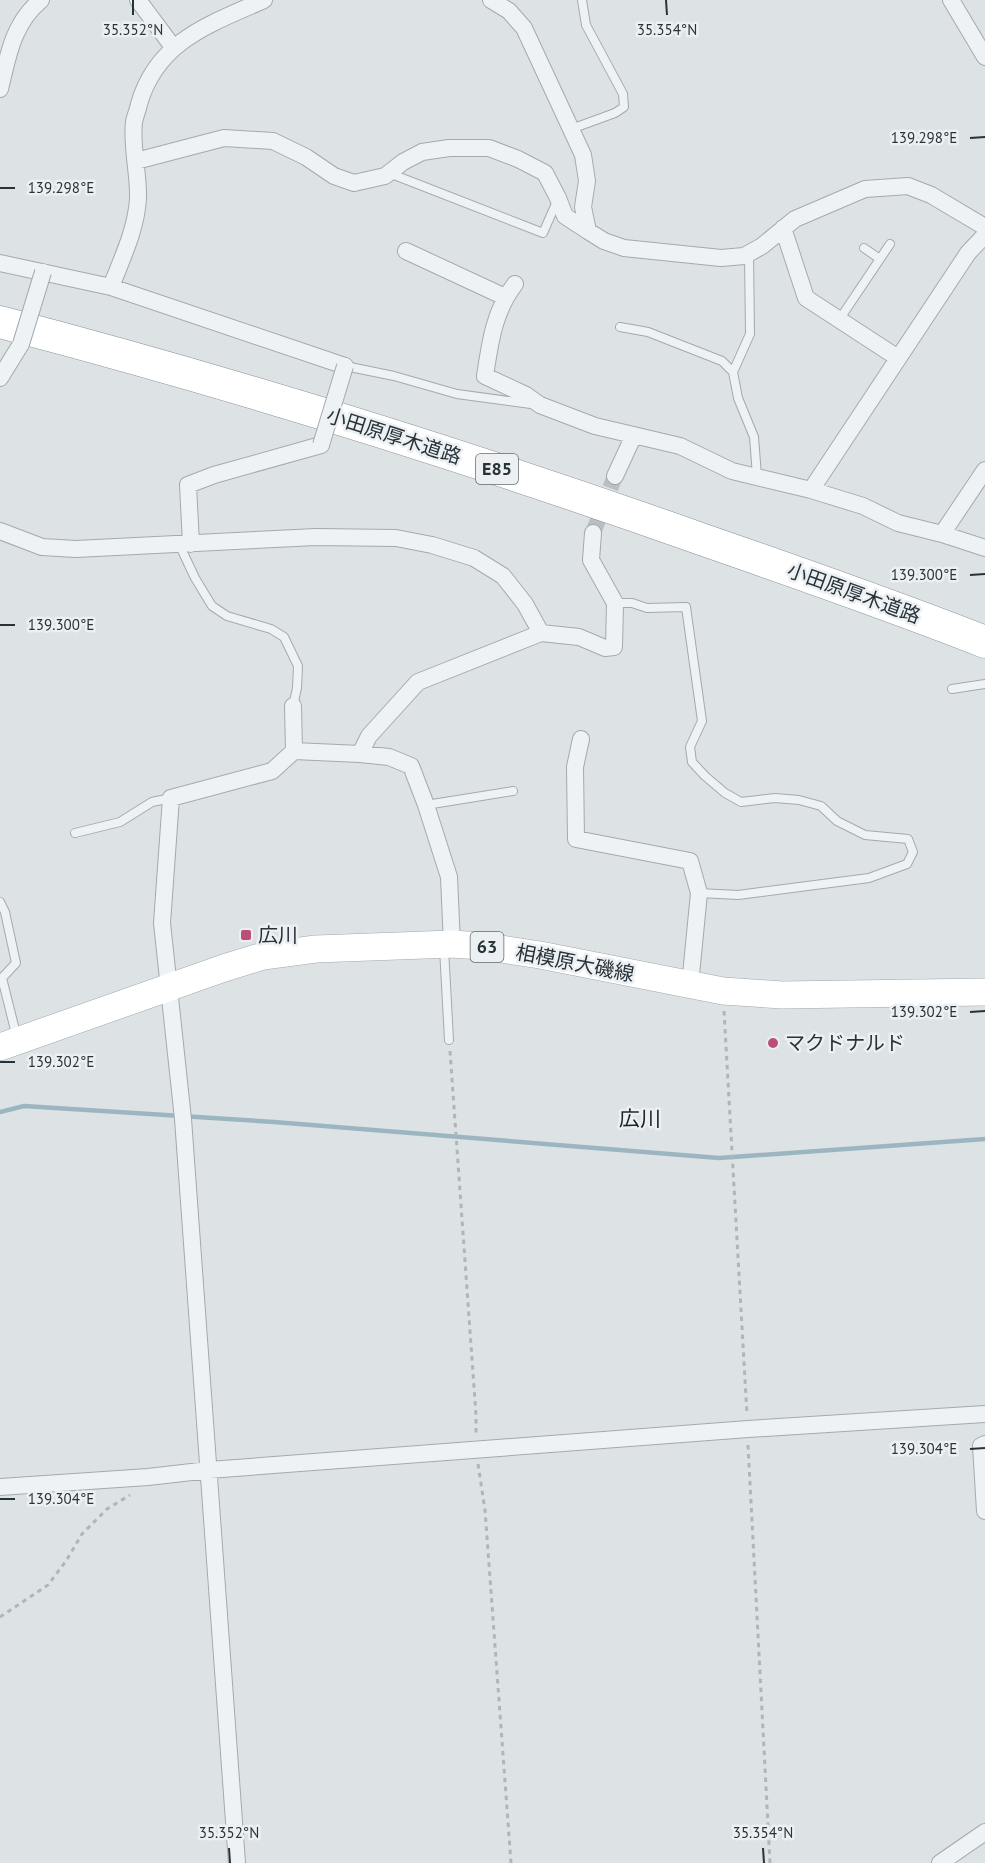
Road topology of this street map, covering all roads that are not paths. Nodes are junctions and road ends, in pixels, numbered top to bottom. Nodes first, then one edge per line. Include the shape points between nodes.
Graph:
1 (41, 0) edge
2 (138, 0) edge
3 (264, 0) edge
4 (491, 0) edge
5 (582, 0) edge
6 (951, 0) edge
7 (5, 41) edge
8 (173, 47) junction
9 (983, 49) edge
10 (0, 89) edge
11 (571, 129) junction
12 (136, 161) junction
13 (389, 173) junction
14 (558, 198) junction
15 (985, 227) edge
16 (783, 228) junction
17 (588, 231) junction
18 (985, 235) edge
19 (890, 244) dead end
20 (864, 248) dead end
21 (406, 250) dead end
22 (749, 253) junction
23 (880, 259) junction
24 (0, 263) edge
25 (43, 272) junction
26 (111, 286) junction
27 (0, 302) edge
28 (839, 321) junction
29 (621, 327) dead end
30 (10, 333) edge
31 (898, 358) junction
32 (345, 366) junction
33 (733, 372) junction
34 (0, 378) edge
35 (540, 405) junction
36 (634, 435) junction
37 (985, 470) edge
38 (615, 476) tunnel mouth
39 (757, 476) junction
40 (811, 490) junction
41 (0, 531) edge
42 (593, 533) tunnel mouth
43 (942, 534) junction
44 (185, 544) junction
45 (985, 548) edge
46 (615, 603) junction
47 (985, 621) edge
48 (541, 633) junction
49 (985, 642) edge
50 (985, 684) edge
51 (952, 689) dead end
52 (293, 706) joint
53 (581, 739) dead end
54 (294, 751) junction
55 (360, 754) junction
56 (513, 791) dead end
57 (171, 798) junction
58 (426, 805) junction
59 (75, 833) dead end
60 (699, 893) junction
61 (0, 902) edge
62 (448, 944) junction
63 (690, 985) junction
64 (170, 986) junction
65 (985, 992) edge
66 (449, 1040) dead end
67 (9, 1044) edge
68 (985, 1414) edge
69 (985, 1444) edge
70 (209, 1470) junction
71 (0, 1487) edge
72 (985, 1511) edge
73 (985, 1832) edge
74 (237, 1863) edge
75 (939, 1863) edge

1 - 7 street
2 - 8 street
3 - 8 street via 197,30
4 - 11 street via 509,11 524,28
5 - 11 lane via 586,25 623,94 624,107 615,114
6 - 9 street
7 - 10 street
8 - 12 street via 160,60 143,89 134,122
11 - 17 street via 583,155 587,181 583,207
12 - 13 street via 224,138 245,138 273,141 354,183
12 - 26 street via 138,199 133,230
13 - 14 street via 422,152 489,148 545,173
13 - 14 lane via 543,233
14 - 17 street via 565,216
15 - 16 street via 908,186 865,189
16 - 22 street
16 - 28 street via 806,298
17 - 22 street via 624,248 721,258
18 - 31 street via 968,253
19 - 23 lane
20 - 23 lane
21 - 35 street via 510,291 492,332 485,376
22 - 33 lane via 750,334
23 - 28 lane
24 - 25 street
25 - 26 street
25 - 30 street, bridge
26 - 32 street
27 - 47 highway, 小田原厚木道路 / E85 via 345,399 499,448 644,495
28 - 31 street
29 - 33 lane via 722,361
30 - 34 street
30 - 49 highway, 小田原厚木道路 / E85 via 122,355 384,432 903,609
31 - 40 street
32 - 35 lane via 457,394
32 - 44 street, bridge via 321,445 188,485
33 - 39 lane via 740,405 754,437
35 - 36 street via 595,426
36 - 38 street
36 - 39 street via 680,446 732,471
37 - 43 street
39 - 40 street
40 - 43 street via 863,507 898,524
41 - 44 street via 42,547
42 - 46 street via 591,560
43 - 45 street
44 - 48 street via 316,537 396,538 432,545 474,558 503,576
44 - 52 lane via 195,578 212,606 226,616 271,629 284,637 298,666
46 - 48 street via 614,647 605,648 579,637
46 - 60 lane via 648,608 686,607 702,721 690,747 692,762 725,793 741,802 775,798 821,806 837,821 865,835 908,839 913,852 907,864 869,878 738,895
48 - 55 street via 418,682 369,736
50 - 51 lane
52 - 54 street
53 - 60 street via 575,767 576,839 690,861
54 - 55 street
54 - 57 street via 272,771
55 - 58 street via 389,757 411,766
56 - 58 lane
57 - 59 lane via 152,802 120,822
57 - 64 street via 162,922
58 - 62 street via 449,877
60 - 63 street
61 - 67 lane via 16,963 2,978
62 - 63 main road, 相模原大磯線 / 63 via 540,955
62 - 64 main road, 相模原大磯線 / 63 via 316,949 263,956
62 - 66 lane
63 - 65 main road, 相模原大磯線 / 63 via 782,995
64 - 67 main road, 相模原大磯線 / 63
64 - 70 street
68 - 70 street
69 - 72 street via 981,1446
70 - 71 street
70 - 74 street
73 - 75 street

